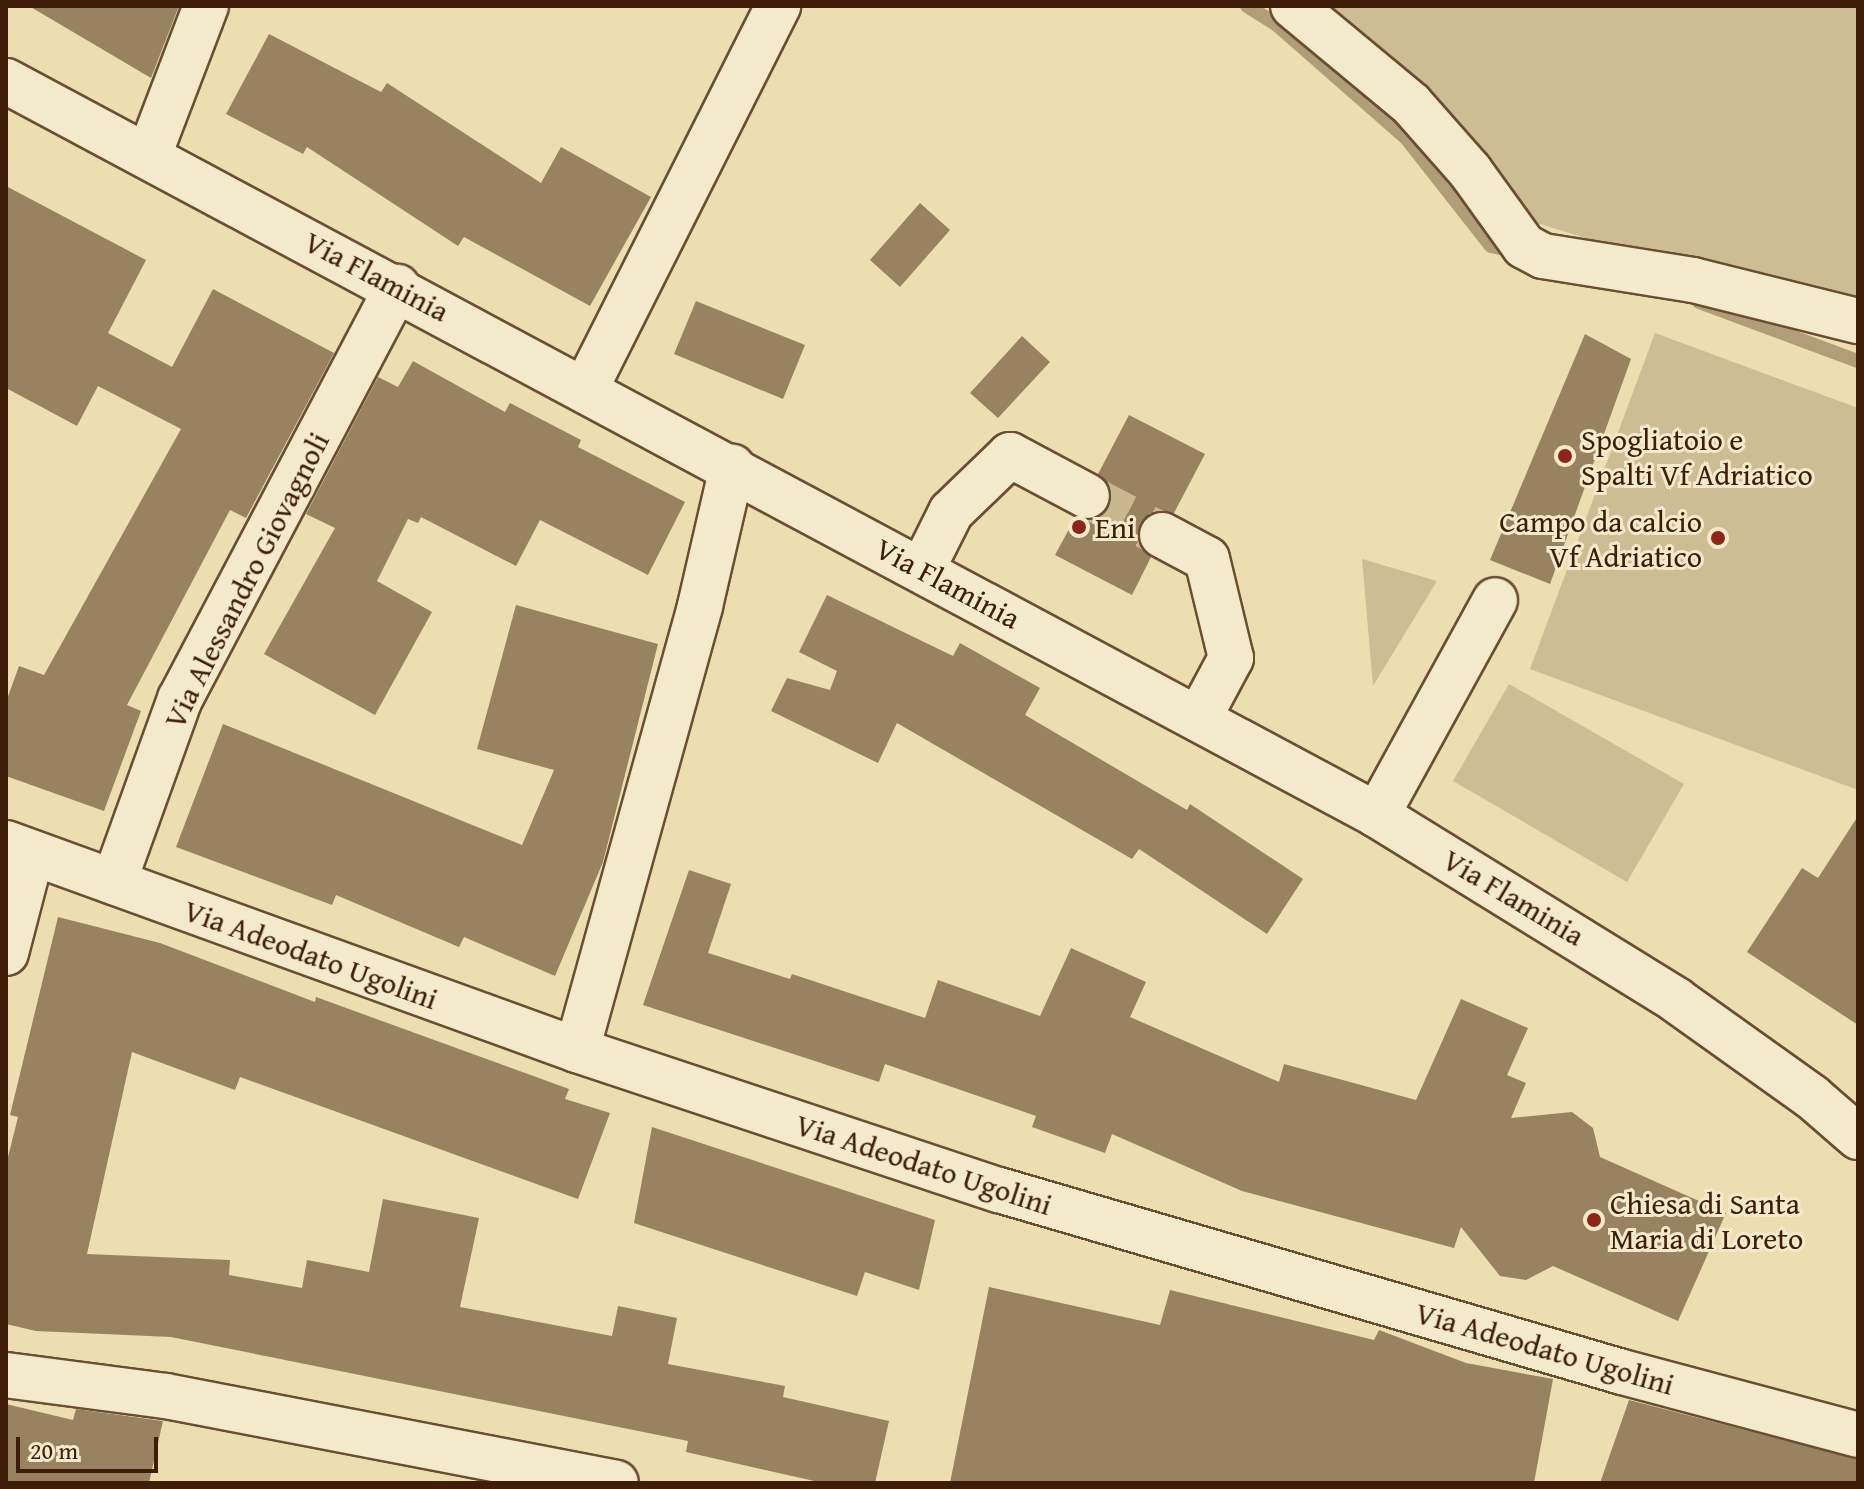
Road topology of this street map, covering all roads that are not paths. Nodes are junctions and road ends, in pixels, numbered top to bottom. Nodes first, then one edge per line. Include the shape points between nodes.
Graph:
1 (206, 6) edge
2 (778, 6) edge
3 (1293, 6) edge
4 (6, 81) edge
5 (149, 155) junction
6 (397, 287) junction
7 (1858, 321) edge
8 (586, 388) junction
9 (732, 467) junction
10 (1087, 496) tunnel mouth
11 (1162, 535) tunnel mouth
12 (922, 570) junction
13 (1495, 600) dead end
14 (1199, 718) junction
15 (1377, 815) junction
16 (19, 848) edge
17 (114, 882) junction
18 (6, 953) edge
19 (577, 1050) junction
20 (1858, 1137) edge
21 (6, 1375) edge
22 (1858, 1435) edge
23 (433, 1466) edge
24 (616, 1483) edge

1 - 5 street
2 - 8 street
3 - 7 street via 1411,104 1470,171 1524,246 1543,256 1693,280
4 - 5 street, Via Flaminia
5 - 6 street, Via Flaminia
6 - 8 street, Via Flaminia
6 - 17 street, Via Alessandro Giovagnoli via 180,699
8 - 9 street, Via Flaminia
9 - 12 street, Via Flaminia
9 - 19 street via 700,606
10 - 12 street via 1010,455 951,512
11 - 14 street via 1207,559 1231,658
12 - 14 street, Via Flaminia
13 - 15 street
14 - 15 street, Via Flaminia
15 - 20 street, Via Flaminia via 1676,1000 1812,1097
16 - 17 street, Via Adeodato Ugolini
16 - 18 street
17 - 19 street, Via Adeodato Ugolini
19 - 22 street, Via Adeodato Ugolini via 1014,1195
21 - 23 street via 166,1396
23 - 24 street

